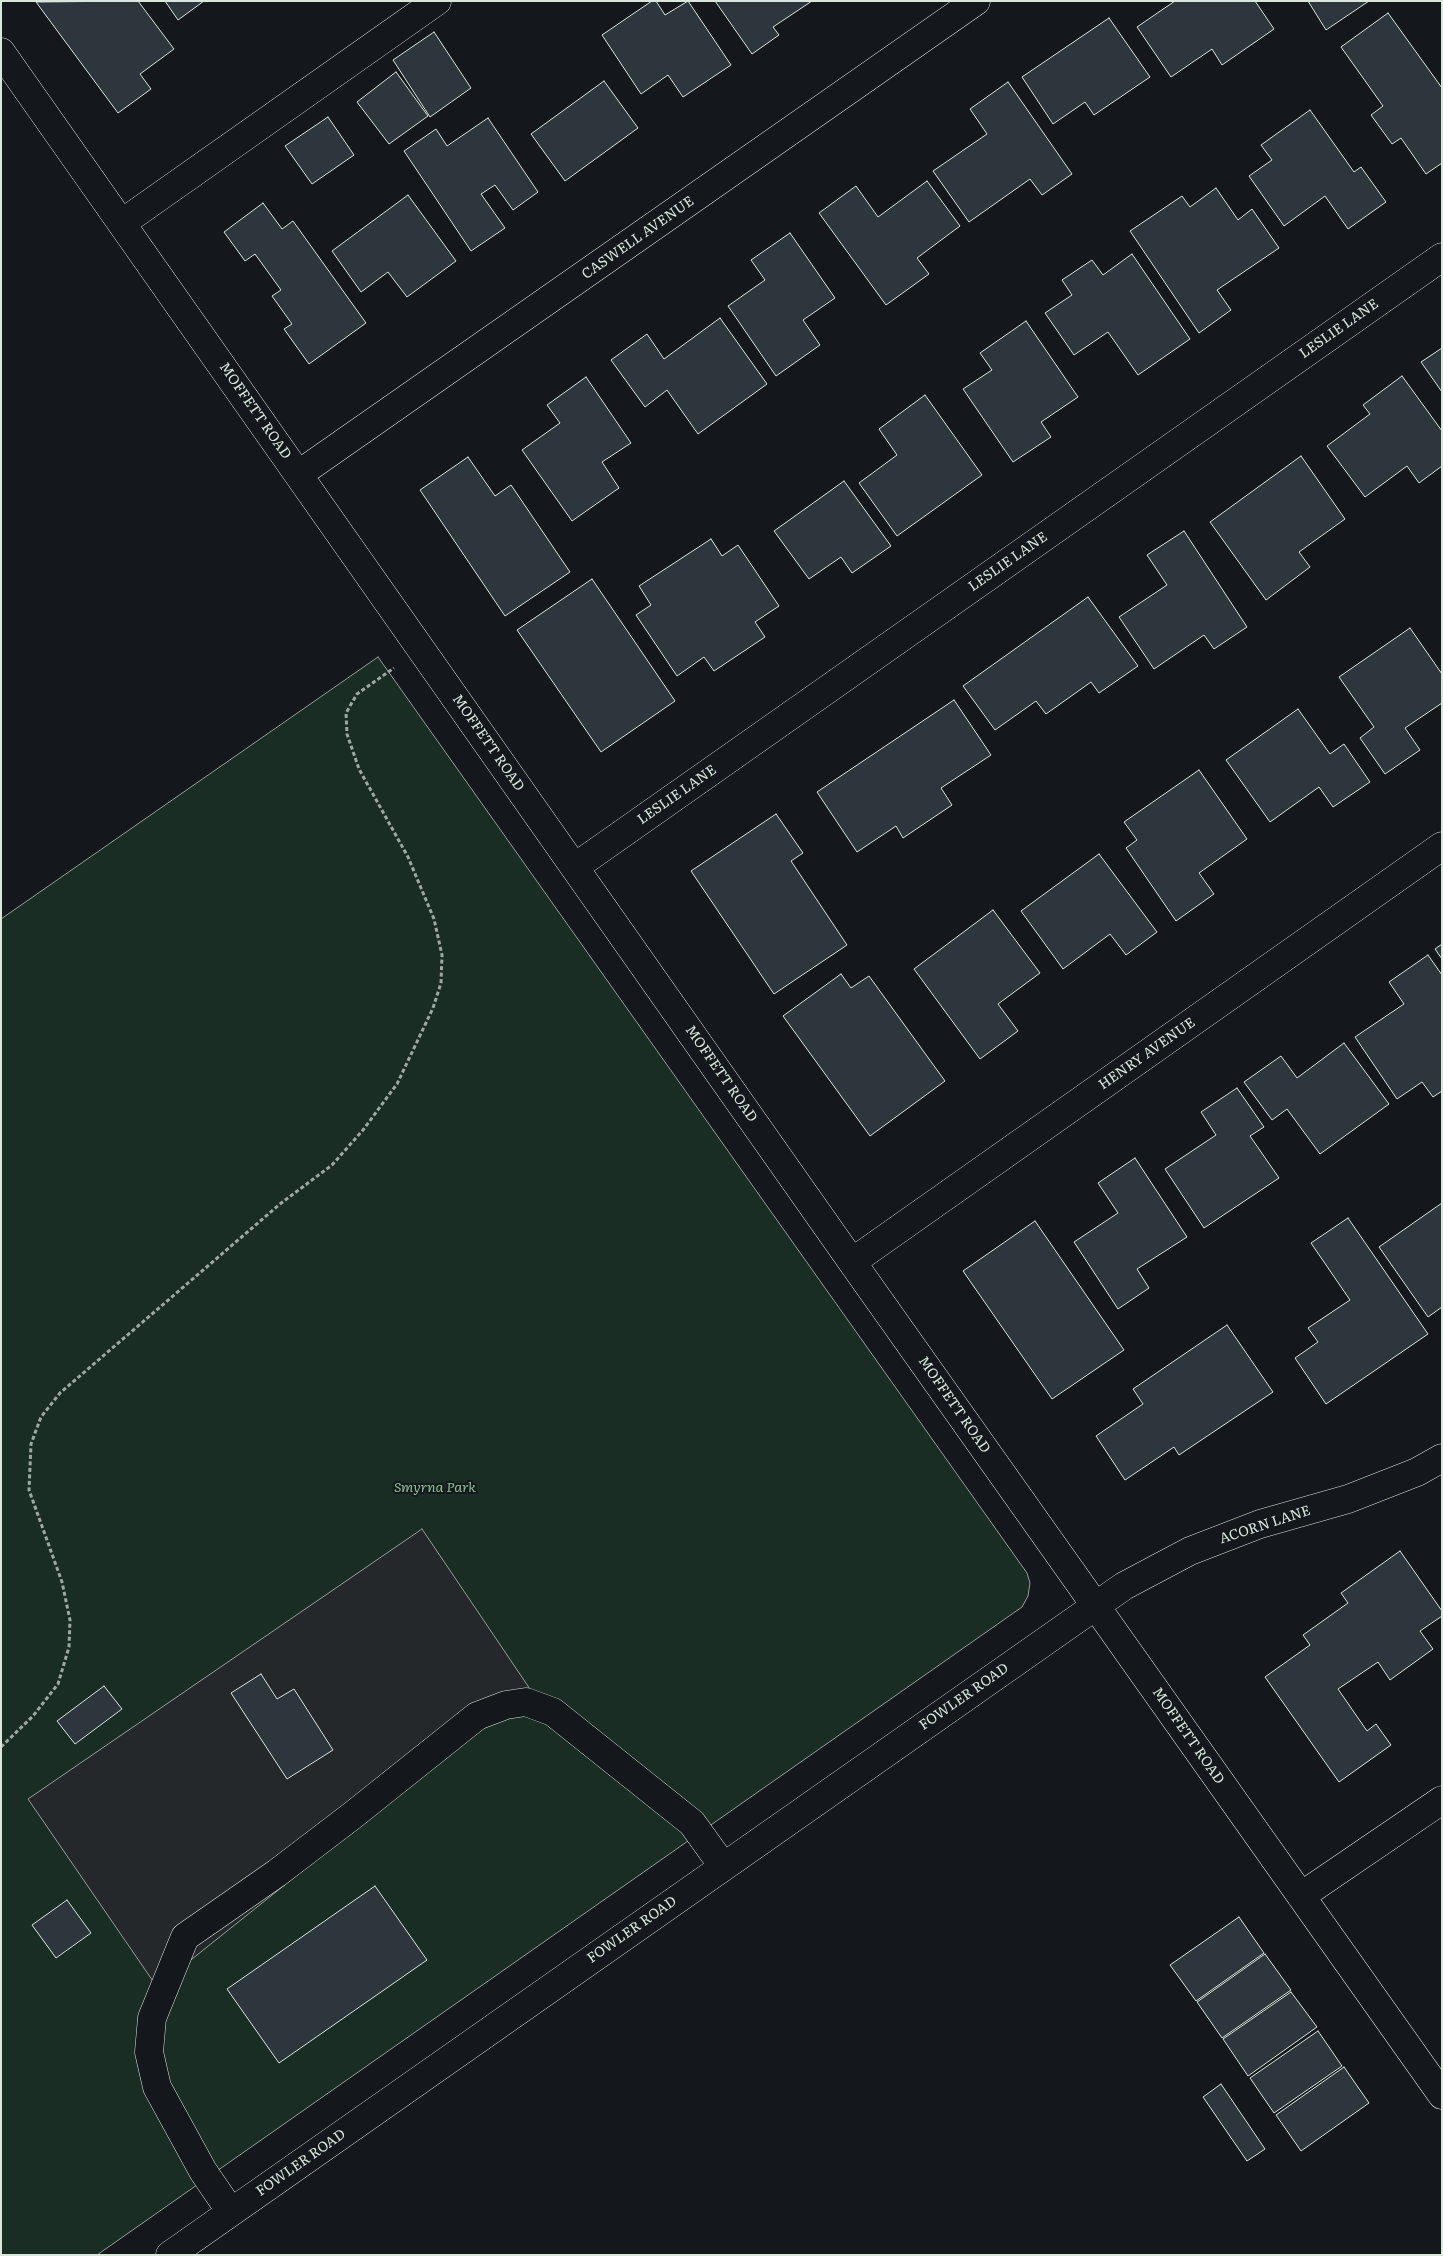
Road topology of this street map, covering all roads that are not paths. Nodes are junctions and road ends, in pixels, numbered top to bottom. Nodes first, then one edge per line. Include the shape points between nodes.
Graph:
1 (437, 1) edge
2 (976, 1) edge
3 (1, 52) edge
4 (122, 223) junction
5 (1442, 257) edge
6 (299, 474) junction
7 (1442, 846) edge
8 (575, 867) junction
9 (852, 1262) junction
10 (1442, 1458) edge
11 (1095, 1605) junction
12 (1442, 1800) edge
13 (723, 1866) junction
14 (1301, 1896) junction
15 (1442, 2095) edge
16 (231, 2212) junction
17 (170, 2255) edge

1 - 4 street
2 - 6 street, CASWELL AVENUE
3 - 4 street, MOFFETT ROAD
4 - 6 street, MOFFETT ROAD
5 - 8 street, LESLIE LANE
6 - 8 street, MOFFETT ROAD
7 - 9 street, HENRY AVENUE
8 - 9 street, MOFFETT ROAD
9 - 11 street, MOFFETT ROAD
10 - 11 street, ACORN LANE via 1417,1472 1348,1499 1260,1524 1190,1551
11 - 13 street, FOWLER ROAD
11 - 14 street, MOFFETT ROAD
12 - 14 street
13 - 16 street, FOWLER ROAD
13 - 16 street via 692,1823 553,1712 526,1702 506,1705 477,1716 354,1815 185,1937 152,2018 149,2052 157,2087 203,2171
14 - 15 street, MOFFETT ROAD
16 - 17 street, FOWLER ROAD

